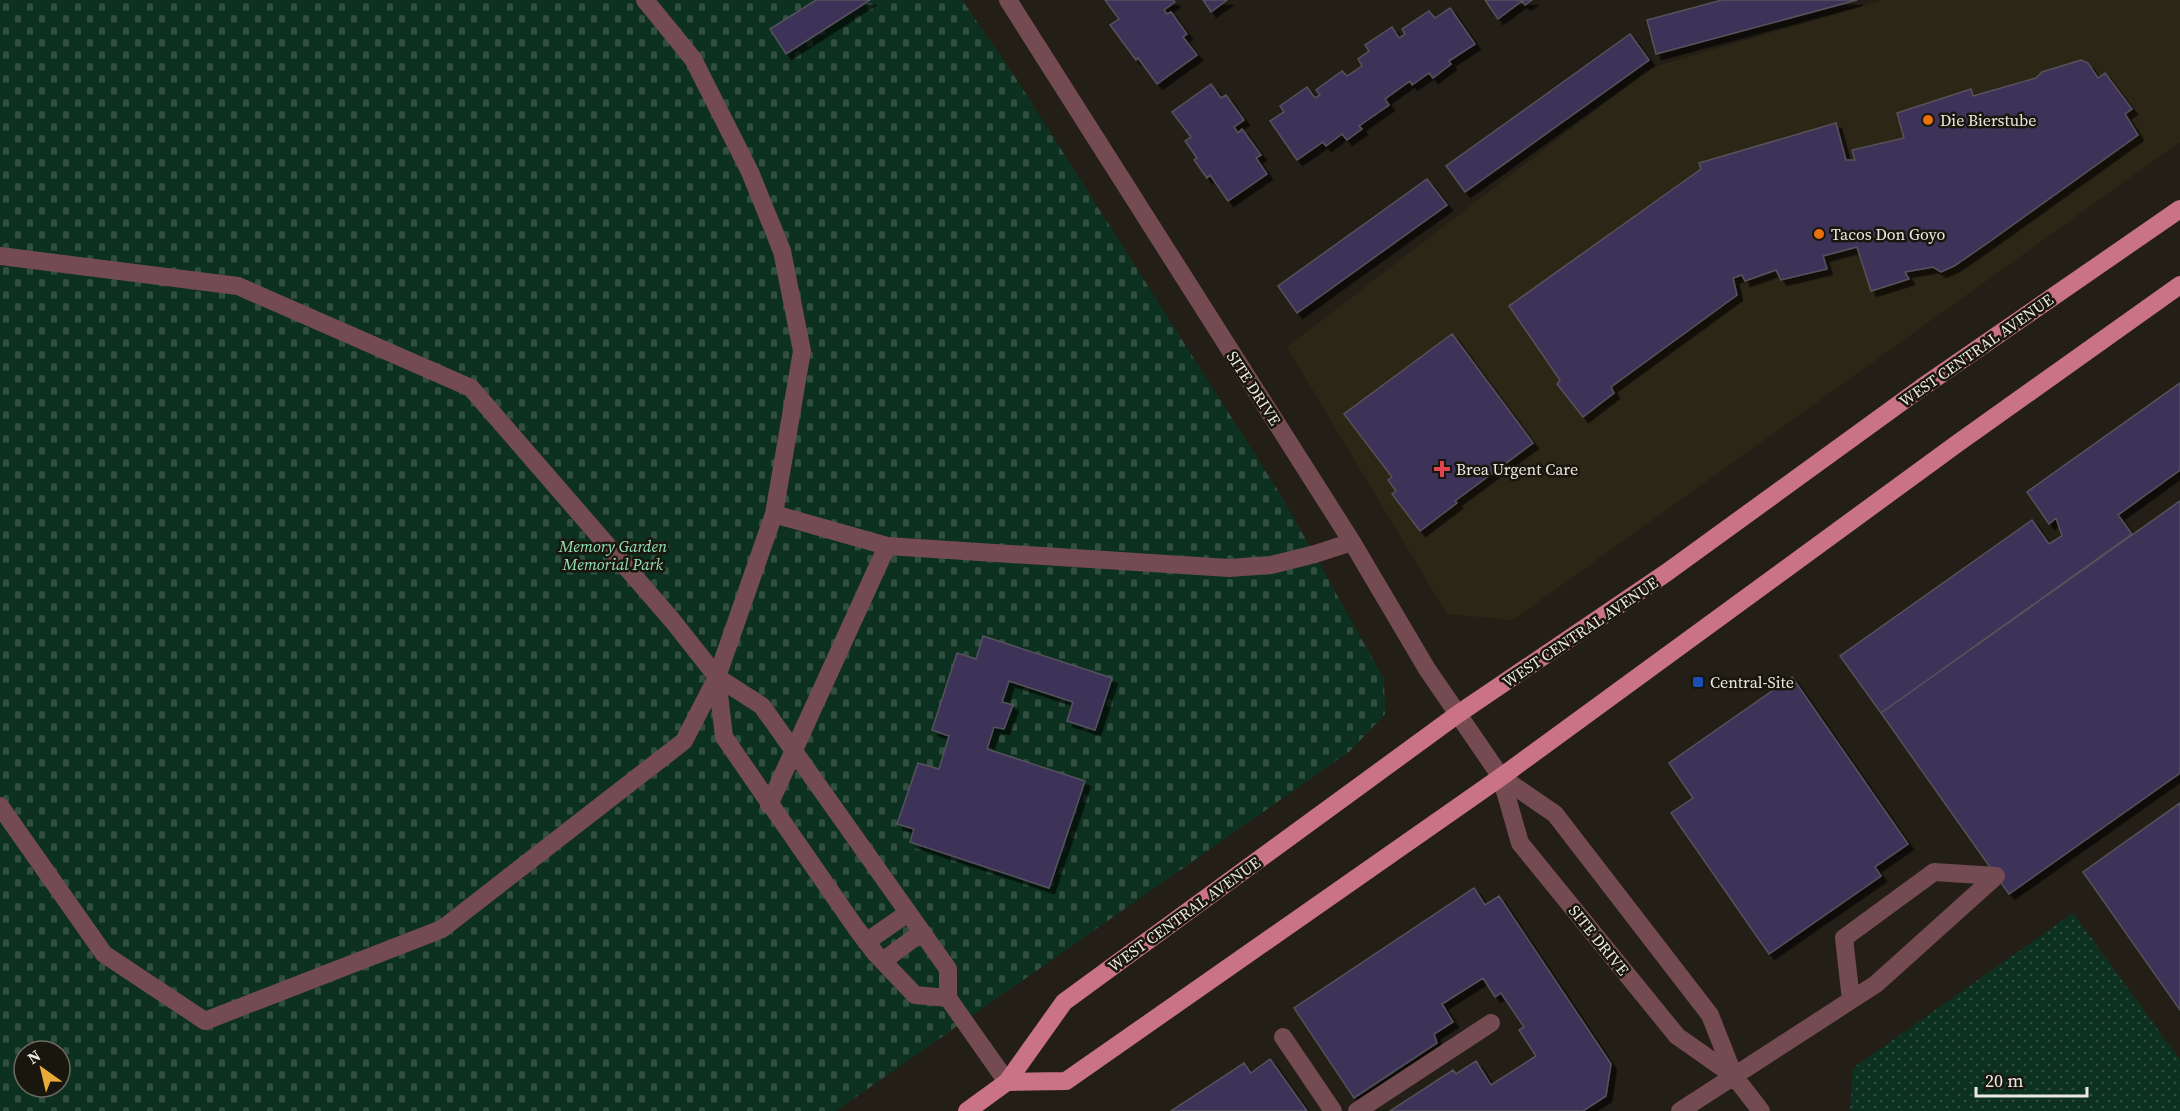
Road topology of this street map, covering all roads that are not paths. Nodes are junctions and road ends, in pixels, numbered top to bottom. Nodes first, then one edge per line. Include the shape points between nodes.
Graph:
1 (645, 0) edge
2 (1008, 0) edge
3 (2180, 209) edge
4 (0, 256) edge
5 (2180, 285) edge
6 (774, 514) junction
7 (1352, 542) junction
8 (887, 546) junction
9 (717, 677) junction
10 (1458, 714) junction
11 (794, 751) junction
12 (1501, 777) junction
13 (770, 805) junction
14 (0, 806) edge
15 (908, 914) junction
16 (922, 932) junction
17 (866, 942) junction
18 (882, 961) junction
19 (948, 998) junction
20 (1851, 1000) junction
21 (1491, 1023) dead end
22 (1283, 1037) dead end
23 (1734, 1077) junction
24 (1007, 1082) junction
25 (967, 1111) edge
26 (1333, 1111) edge
27 (1357, 1111) edge
28 (1680, 1111) edge
29 (1761, 1111) edge

1 - 6 street via 693,59 750,172 782,251 802,351
2 - 7 street, SITE DRIVE
3 - 10 main road, WEST CENTRAL AVENUE via 1921,388 1666,573
4 - 9 street via 238,286 471,388
5 - 12 main road
6 - 8 street
6 - 9 street
7 - 8 street via 1271,565 1229,568
7 - 10 street, SITE DRIVE
8 - 11 street
9 - 11 street via 762,706
9 - 13 street via 724,737
9 - 14 street via 684,741 442,929 205,1021 105,954
10 - 12 street, SITE DRIVE
10 - 24 main road, WEST CENTRAL AVENUE via 1064,1002
11 - 13 street
11 - 15 street
12 - 23 street, SITE DRIVE via 1555,814 1710,1015
12 - 23 street, SITE DRIVE via 1520,843 1677,1036
12 - 24 main road via 1066,1081
13 - 17 street
15 - 16 street
15 - 17 street
16 - 18 street
16 - 19 street via 948,969
17 - 18 street
18 - 19 street via 915,995
19 - 24 street
20 - 20 street via 1876,984 1996,876 1934,872 1844,938
20 - 23 street
21 - 27 street
22 - 26 street
23 - 28 street
23 - 29 street, SITE DRIVE
24 - 25 main road, WEST CENTRAL AVENUE

